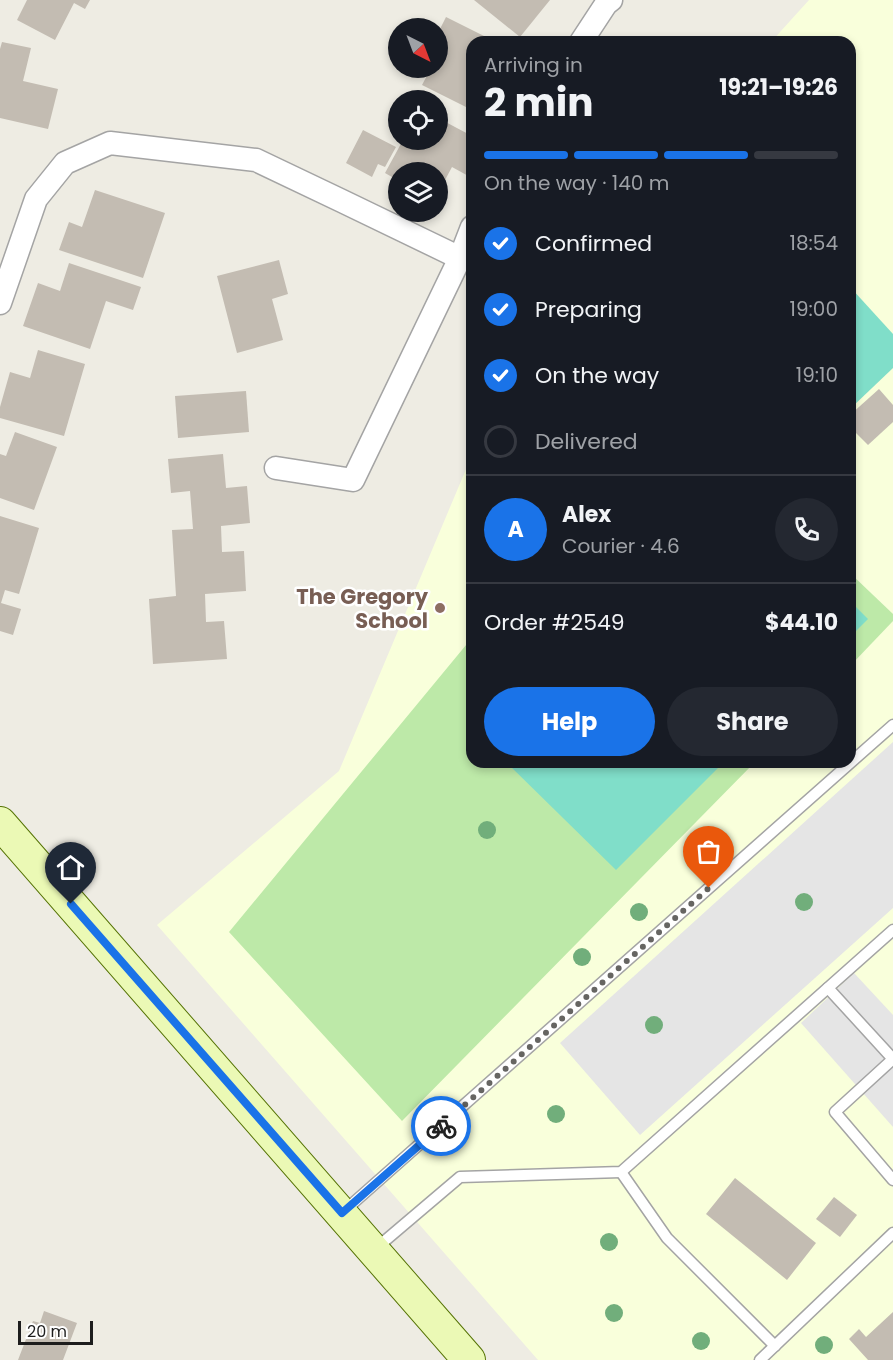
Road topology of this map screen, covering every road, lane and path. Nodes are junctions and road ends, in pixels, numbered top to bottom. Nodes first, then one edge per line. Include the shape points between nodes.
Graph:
1 (611, 0) edge
2 (585, 36) edge
3 (466, 242) edge
4 (460, 258) junction
5 (0, 303) edge
6 (276, 468) dead end
7 (893, 725) edge
8 (856, 758) edge
9 (844, 768) edge
10 (0, 823) edge
11 (893, 930) edge
12 (828, 988) junction
13 (621, 1172) junction
14 (893, 1180) edge
15 (342, 1213) junction
16 (893, 1233) edge
17 (374, 1250) junction
18 (775, 1346) junction
19 (469, 1360) edge
20 (760, 1360) edge

1 - 2 street
3 - 4 street
4 - 5 street via 256,160 110,142 65,163 36,199
4 - 6 street via 353,480
7 - 8 lane
9 - 15 lane
10 - 15 main road
11 - 12 lane
12 - 13 lane
12 - 14 lane via 892,1059 835,1112
13 - 17 lane via 460,1177
13 - 18 lane via 667,1239
15 - 17 main road
16 - 18 lane
17 - 19 main road
18 - 20 lane

